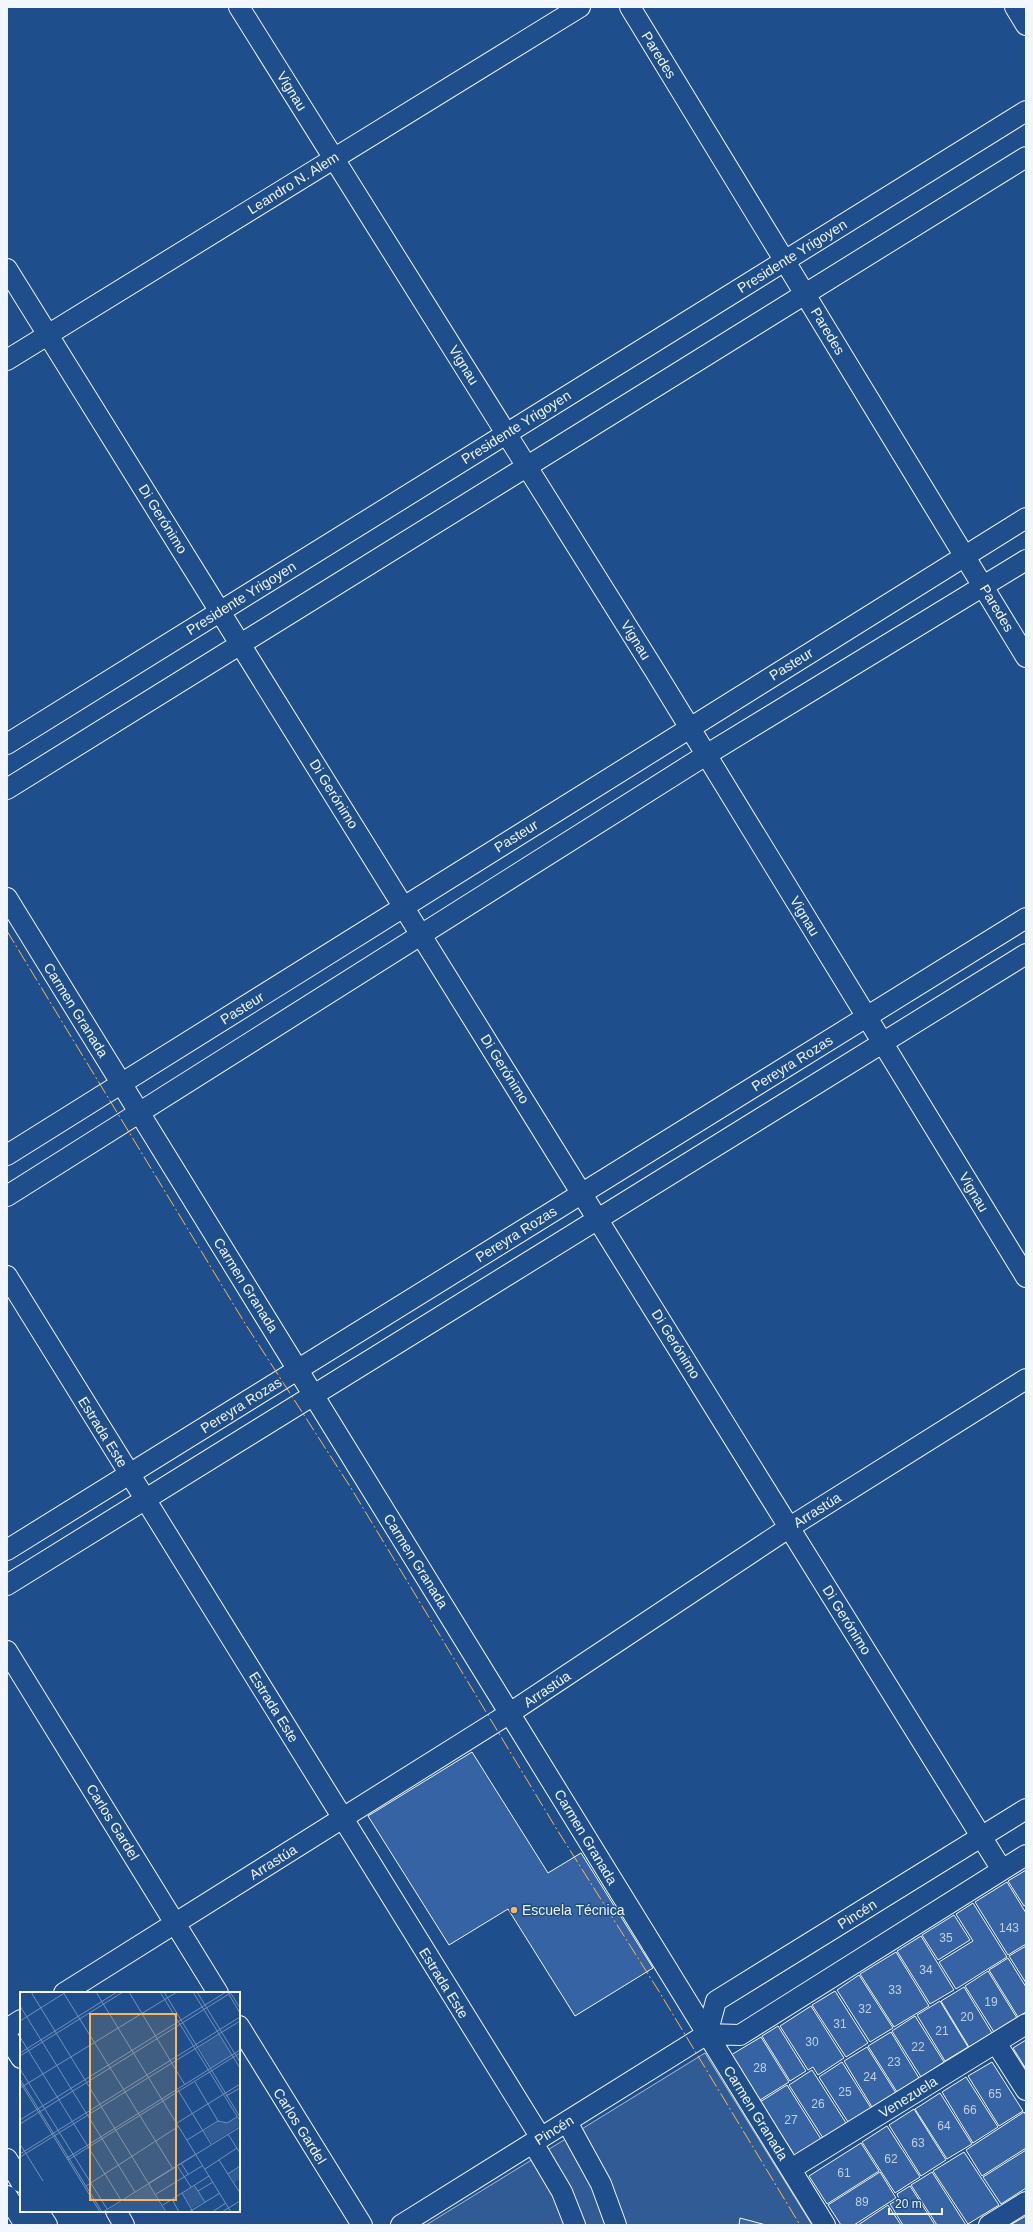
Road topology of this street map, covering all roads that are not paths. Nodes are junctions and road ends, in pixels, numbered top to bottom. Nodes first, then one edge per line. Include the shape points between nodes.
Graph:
1 (239, 7) edge
2 (580, 7) edge
3 (630, 7) edge
4 (1015, 7) edge
5 (1026, 25) edge
6 (1026, 111) edge
7 (1026, 157) edge
8 (334, 158) junction
9 (785, 260) junction
10 (7, 269) edge
11 (806, 294) junction
12 (48, 334) junction
13 (7, 360) edge
14 (506, 433) junction
15 (527, 466) junction
16 (1026, 518) edge
17 (965, 556) junction
18 (1026, 560) edge
19 (983, 586) junction
20 (220, 611) junction
21 (240, 644) junction
22 (1026, 657) edge
23 (690, 727) junction
24 (7, 744) edge
25 (706, 755) junction
26 (7, 788) edge
27 (7, 898) edge
28 (403, 906) junction
29 (1026, 918) edge
30 (421, 935) junction
31 (1026, 954) edge
32 (867, 1017) junction
33 (883, 1043) junction
34 (121, 1083) junction
35 (139, 1112) junction
36 (7, 1155) edge
37 (582, 1194) junction
38 (7, 1196) edge
39 (598, 1219) junction
40 (7, 1276) edge
41 (1026, 1277) edge
42 (298, 1370) junction
43 (1026, 1379) edge
44 (314, 1395) junction
45 (130, 1474) junction
46 (145, 1500) junction
47 (790, 1527) junction
48 (7, 1550) edge
49 (7, 1585) edge
50 (7, 1651) edge
51 (510, 1713) junction
52 (1026, 1809) edge
53 (343, 1818) junction
54 (982, 1836) junction
55 (1026, 1855) edge
56 (1002, 1870) junction
57 (175, 1923) junction
58 (66, 1992) edge
59 (217, 1992) edge
60 (20, 2021) edge
61 (1026, 2024) edge
62 (240, 2028) edge
63 (7, 2029) edge
64 (707, 2034) junction
65 (7, 2036) edge
66 (996, 2043) junction
67 (20, 2056) edge
68 (1026, 2090) edge
69 (567, 2122) junction
70 (537, 2140) junction
71 (7, 2159) edge
72 (791, 2170) junction
73 (20, 2180) edge
74 (7, 2196) edge
75 (1026, 2202) edge
76 (39, 2212) edge
77 (117, 2212) edge
78 (25, 2225) edge
79 (47, 2225) edge
80 (124, 2225) edge
81 (362, 2225) edge
82 (401, 2225) edge
83 (575, 2225) edge
84 (616, 2225) edge
85 (825, 2225) edge
86 (989, 2225) edge

1 - 8 street, Vignau
2 - 8 street, Leandro N. Alem
3 - 9 street, Paredes
4 - 5 street
6 - 9 street, Presidente Yrigoyen
7 - 11 street
8 - 12 street, Leandro N. Alem
8 - 14 street, Vignau
9 - 11 street, Paredes
9 - 14 street, Presidente Yrigoyen
10 - 12 street, Di Gerónimo
11 - 15 street
11 - 17 street, Paredes
12 - 13 street, Leandro N. Alem
12 - 20 street, Di Gerónimo
14 - 15 street, Vignau
14 - 20 street, Presidente Yrigoyen
15 - 21 street
15 - 23 street, Vignau
16 - 17 street, Pasteur
17 - 19 street, Paredes
17 - 23 street, Pasteur
18 - 19 street
19 - 22 street, Paredes
19 - 25 street
20 - 21 street, Di Gerónimo
20 - 24 street, Presidente Yrigoyen
21 - 26 street
21 - 28 street, Di Gerónimo
23 - 25 street, Vignau
23 - 28 street, Pasteur
25 - 30 street
25 - 32 street, Vignau
27 - 34 street, Carmen Granada
28 - 30 street, Di Gerónimo
28 - 34 street, Pasteur
29 - 32 street, Pereyra Rozas
30 - 35 street
30 - 37 street, Di Gerónimo
31 - 33 street
32 - 33 street, Vignau
32 - 37 street, Pereyra Rozas
33 - 39 street
33 - 41 street, Vignau
34 - 35 street, Carmen Granada
34 - 36 street, Pasteur
35 - 38 street
35 - 42 street, Carmen Granada
37 - 39 street, Di Gerónimo
37 - 42 street, Pereyra Rozas
39 - 44 street
39 - 47 street, Di Gerónimo
40 - 45 street, Estrada Este
42 - 44 street, Carmen Granada
42 - 45 street, Pereyra Rozas
43 - 47 street, Arrastúa
44 - 46 street
44 - 51 street, Carmen Granada
45 - 46 street, Estrada Este
45 - 48 street, Pereyra Rozas
46 - 49 street
46 - 53 street, Estrada Este
47 - 51 street, Arrastúa
47 - 54 street, Di Gerónimo
50 - 57 street, Carlos Gardel
51 - 53 street, Arrastúa
51 - 64 street, Carmen Granada
52 - 54 street, Pincén
53 - 57 street, Arrastúa
53 - 70 street, Estrada Este
54 - 56 street, Di Gerónimo
54 - 64 street, Pincén via 716,2001
55 - 56 street
56 - 64 street via 740,2035
57 - 58 street, Arrastúa
57 - 59 street, Carlos Gardel
60 - 63 street
61 - 66 street, Venezuela
62 - 81 street, Carlos Gardel
64 - 69 street, Pincén
64 - 72 street, Carmen Granada
65 - 67 street
66 - 68 street
66 - 72 street, Venezuela
69 - 70 street, Pincén
69 - 84 street via 601,2184
70 - 82 street, Pincén
70 - 83 street, Estrada Este
71 - 73 street
72 - 85 street, Carmen Granada
74 - 78 street
75 - 86 street
76 - 79 street
77 - 80 street

